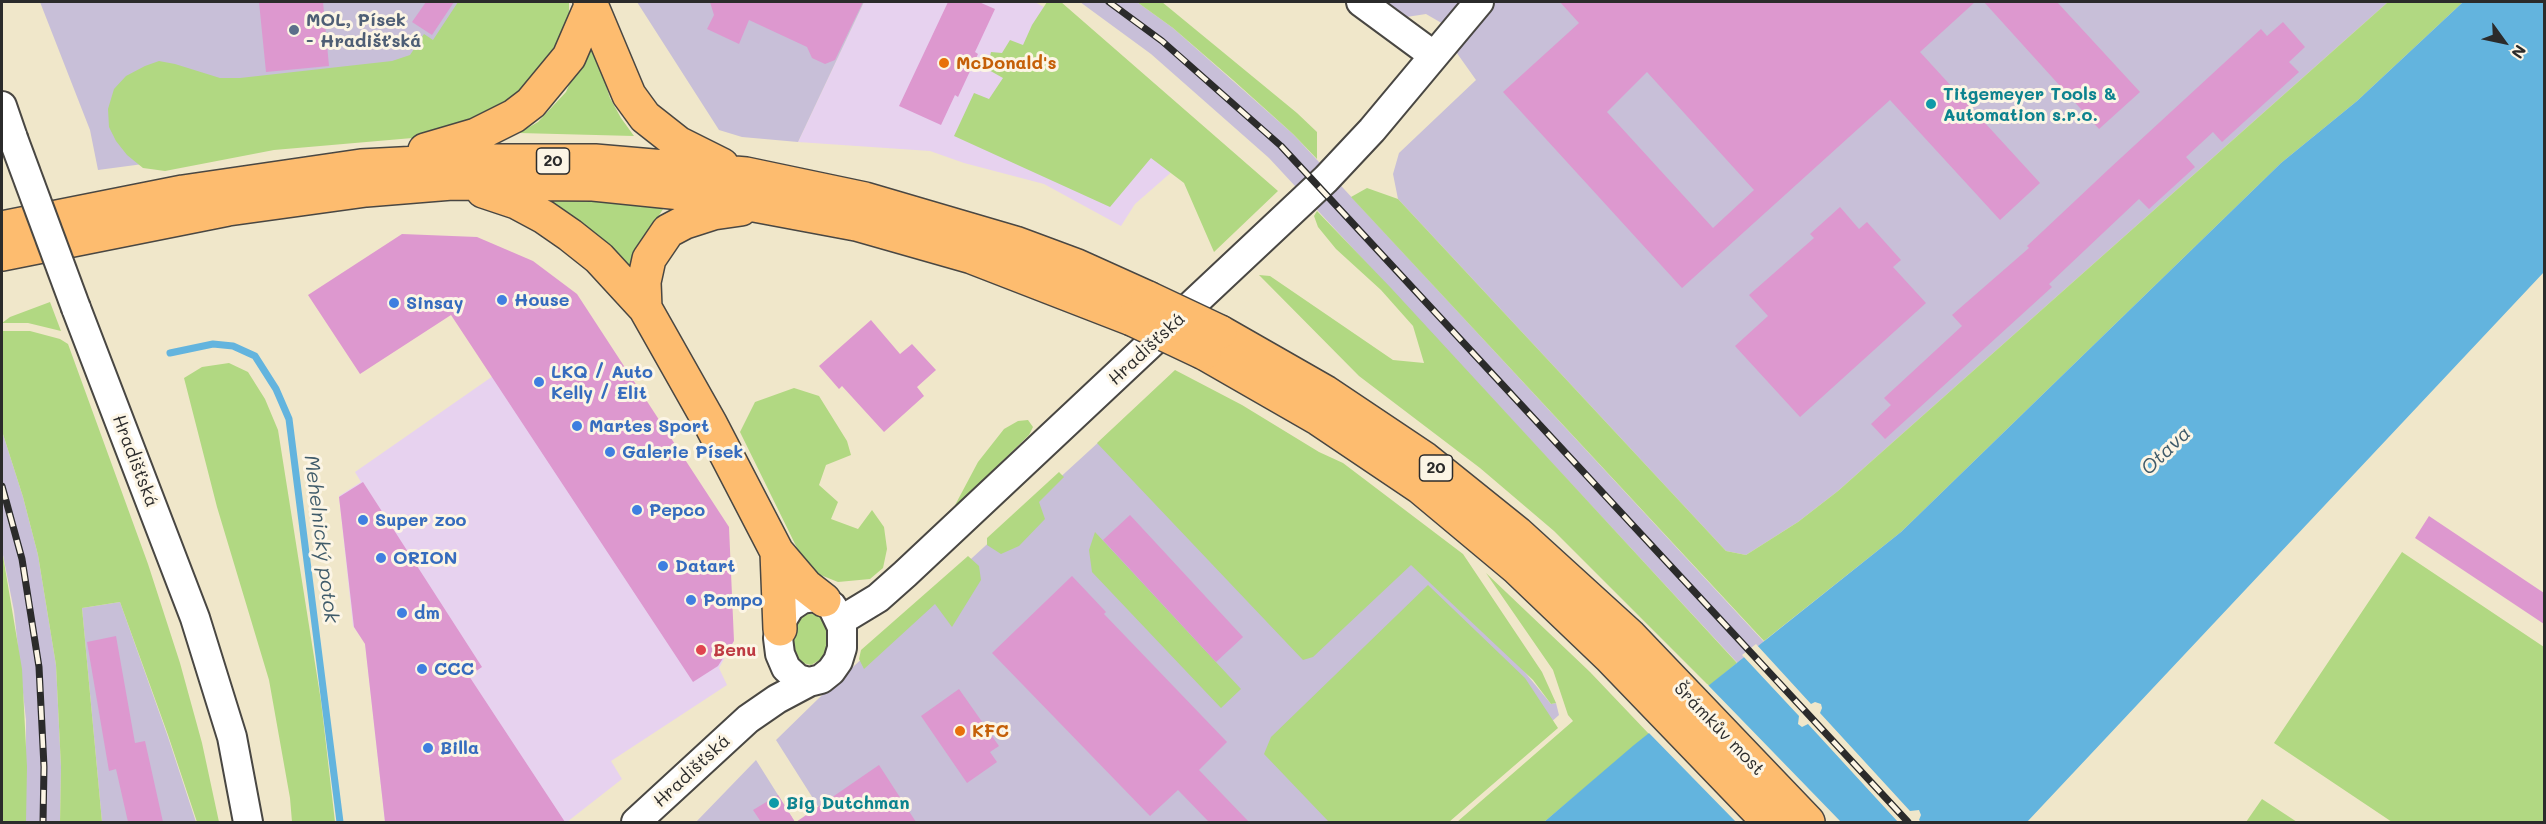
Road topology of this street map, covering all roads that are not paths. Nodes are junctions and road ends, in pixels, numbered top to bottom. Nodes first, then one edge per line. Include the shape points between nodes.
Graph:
1 (1361, 2) edge
2 (1479, 2) edge
3 (591, 4) edge
4 (1433, 55) junction
5 (2, 106) edge
6 (361, 166) junction
7 (746, 174) junction
8 (452, 183) junction
9 (775, 208) junction
10 (2, 228) edge
11 (2, 254) edge
12 (645, 308) junction
13 (1140, 308) junction
14 (777, 552) junction
15 (832, 610) junction
16 (779, 637) junction
17 (1620, 646) junction
18 (809, 682) junction
19 (748, 719) junction
20 (249, 822) edge
21 (636, 822) edge
22 (1769, 822) edge
23 (1808, 822) edge

1 - 4 street
2 - 4 street, Hradišťská
3 - 6 highway via 578,41 558,73 514,116 476,135
3 - 7 highway via 629,95 645,117 697,154
4 - 15 street, Hradišťská via 1341,163 887,590 868,605
5 - 20 street, Hradišťská, bridge via 195,618 231,737
6 - 7 highway, 20 via 458,160 595,160
6 - 10 highway, 20 via 183,192
7 - 13 highway, 20 via 865,199 1015,243 1067,262
8 - 9 highway, 20 via 593,184 701,195
8 - 11 highway, 20 via 228,209
8 - 12 highway via 508,199 544,217 599,258
9 - 12 highway via 713,213 669,231 650,259 644,282
9 - 13 highway, 20 via 856,224
12 - 14 highway
13 - 17 highway, 20, bridge via 1325,392 1425,459 1516,533
14 - 15 highway
14 - 16 highway
15 - 16 street, Hradišťská via 808,597 795,602 786,612
15 - 18 street, Hradišťská via 843,641 838,661 827,675
16 - 18 street via 783,662 789,672
16 - 19 street, Hradišťská via 766,683
17 - 22 highway, Šrámkův most / 20
17 - 23 highway, Šrámkův most / 20
18 - 19 street, Hradišťská
19 - 21 street, Hradišťská

